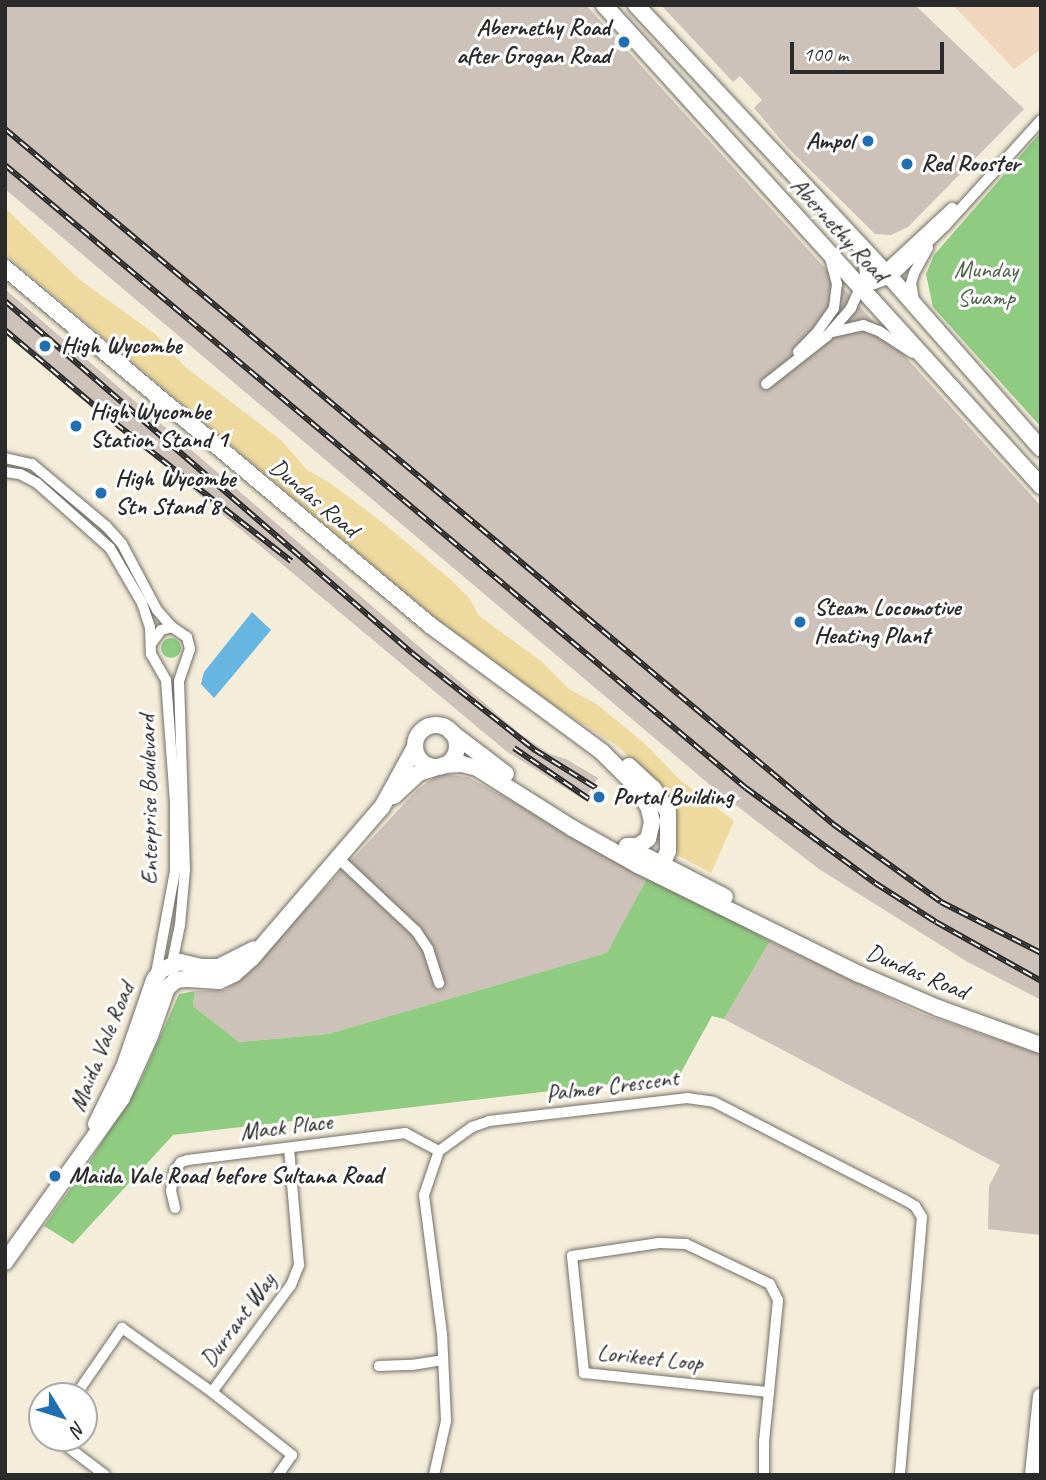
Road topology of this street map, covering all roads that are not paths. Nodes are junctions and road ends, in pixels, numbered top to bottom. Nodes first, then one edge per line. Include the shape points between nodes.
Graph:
1 (604, 5) edge
2 (636, 5) edge
3 (1041, 120) edge
4 (980, 184) junction
5 (944, 226) junction
6 (855, 239) junction
7 (819, 242) junction
8 (5, 268) edge
9 (875, 281) junction
10 (924, 317) junction
11 (827, 336) junction
12 (932, 367) junction
13 (1041, 449) edge
14 (5, 458) edge
15 (5, 472) edge
16 (1041, 486) edge
17 (172, 627) junction
18 (151, 643) junction
19 (187, 659) junction
20 (157, 663) junction
21 (451, 732) junction
22 (415, 747) junction
23 (602, 752) junction
24 (441, 766) junction
25 (495, 772) junction
26 (382, 807) junction
27 (670, 821) junction
28 (651, 833) junction
29 (627, 846) junction
30 (338, 858) junction
31 (653, 865) junction
32 (681, 873) junction
33 (780, 933) junction
34 (177, 966) junction
35 (439, 983) dead end
36 (159, 987) junction
37 (1041, 1045) edge
38 (289, 1148) junction
39 (439, 1151) junction
40 (175, 1208) dead end
41 (5, 1262) edge
42 (443, 1360) junction
43 (379, 1366) dead end
44 (85, 1382) edge
45 (212, 1392) junction
46 (769, 1392) junction
47 (1041, 1395) edge
48 (75, 1452) edge
49 (105, 1475) edge
50 (278, 1475) edge
51 (434, 1475) edge
52 (764, 1475) edge
53 (900, 1475) edge
54 (1032, 1475) edge

1 - 7 main road, Abernethy Road
2 - 6 main road, Abernethy Road
3 - 4 street
4 - 5 street
4 - 9 street
5 - 9 street
5 - 10 street via 914,273 912,291
6 - 9 main road, Abernethy Road
6 - 9 street
7 - 9 main road, Abernethy Road via 844,270
7 - 11 street via 836,276 834,308 766,384
8 - 23 main road, Dundas Road via 430,625
9 - 10 main road, Abernethy Road
9 - 11 street
9 - 12 main road, Abernethy Road via 878,307
10 - 13 main road, Abernethy Road
11 - 12 street via 863,325
12 - 16 main road, Abernethy Road
14 - 17 street via 23,460 39,469 106,526 122,544 157,610
15 - 18 street, Enterprise Boulevard via 37,483 104,540 142,603
17 - 18 street via 161,630
17 - 19 street via 187,637
18 - 20 street, Enterprise Boulevard
19 - 20 street via 173,667
19 - 34 street, Enterprise Boulevard via 179,681 186,840
20 - 34 street, Enterprise Boulevard via 168,690 176,804
21 - 22 main road, Maida Vale Road via 439,725 425,729
21 - 24 main road via 456,751
21 - 25 main road
22 - 24 main road via 420,759
22 - 26 main road, Maida Vale Road
23 - 27 main road, Dundas Road via 626,764 653,788
23 - 28 main road, Dundas Road via 645,798
24 - 25 main road via 469,765
24 - 26 main road, Maida Vale Road via 419,773
25 - 29 main road, Dundas Road
25 - 31 main road, Dundas Road via 572,828
26 - 30 main road, Maida Vale Road
27 - 31 main road via 668,851
27 - 32 main road, Dundas Road
28 - 29 main road via 642,845
28 - 31 main road, Dundas Road
29 - 31 main road, Dundas Road
30 - 34 main road, Maida Vale Road via 260,945 219,967
30 - 35 street via 416,930
31 - 32 main road, Dundas Road
31 - 33 main road, Dundas Road via 748,920
32 - 33 main road, Dundas Road via 755,913
33 - 37 main road, Dundas Road via 895,990
34 - 36 main road, Maida Vale Road
34 - 36 main road, Maida Vale Road via 173,982
36 - 41 main road, Maida Vale Road via 81,1154
38 - 39 street, Mack Place via 405,1133
38 - 40 street, Mack Place via 181,1162 172,1180
38 - 45 street, Durrant Way via 299,1265 291,1285
39 - 42 street via 424,1195
39 - 53 street, Palmer Crescent via 472,1127 489,1121 699,1098 915,1206 922,1217
42 - 43 street
42 - 51 street via 446,1421
44 - 45 street, Durrant Way via 122,1328
45 - 50 street, Durrant Way via 292,1455
46 - 46 street, Lorikeet Loop via 778,1300 770,1284 686,1244 659,1243 572,1256 583,1373
46 - 52 street, Lorikeet Loop
47 - 54 main road
48 - 49 street

